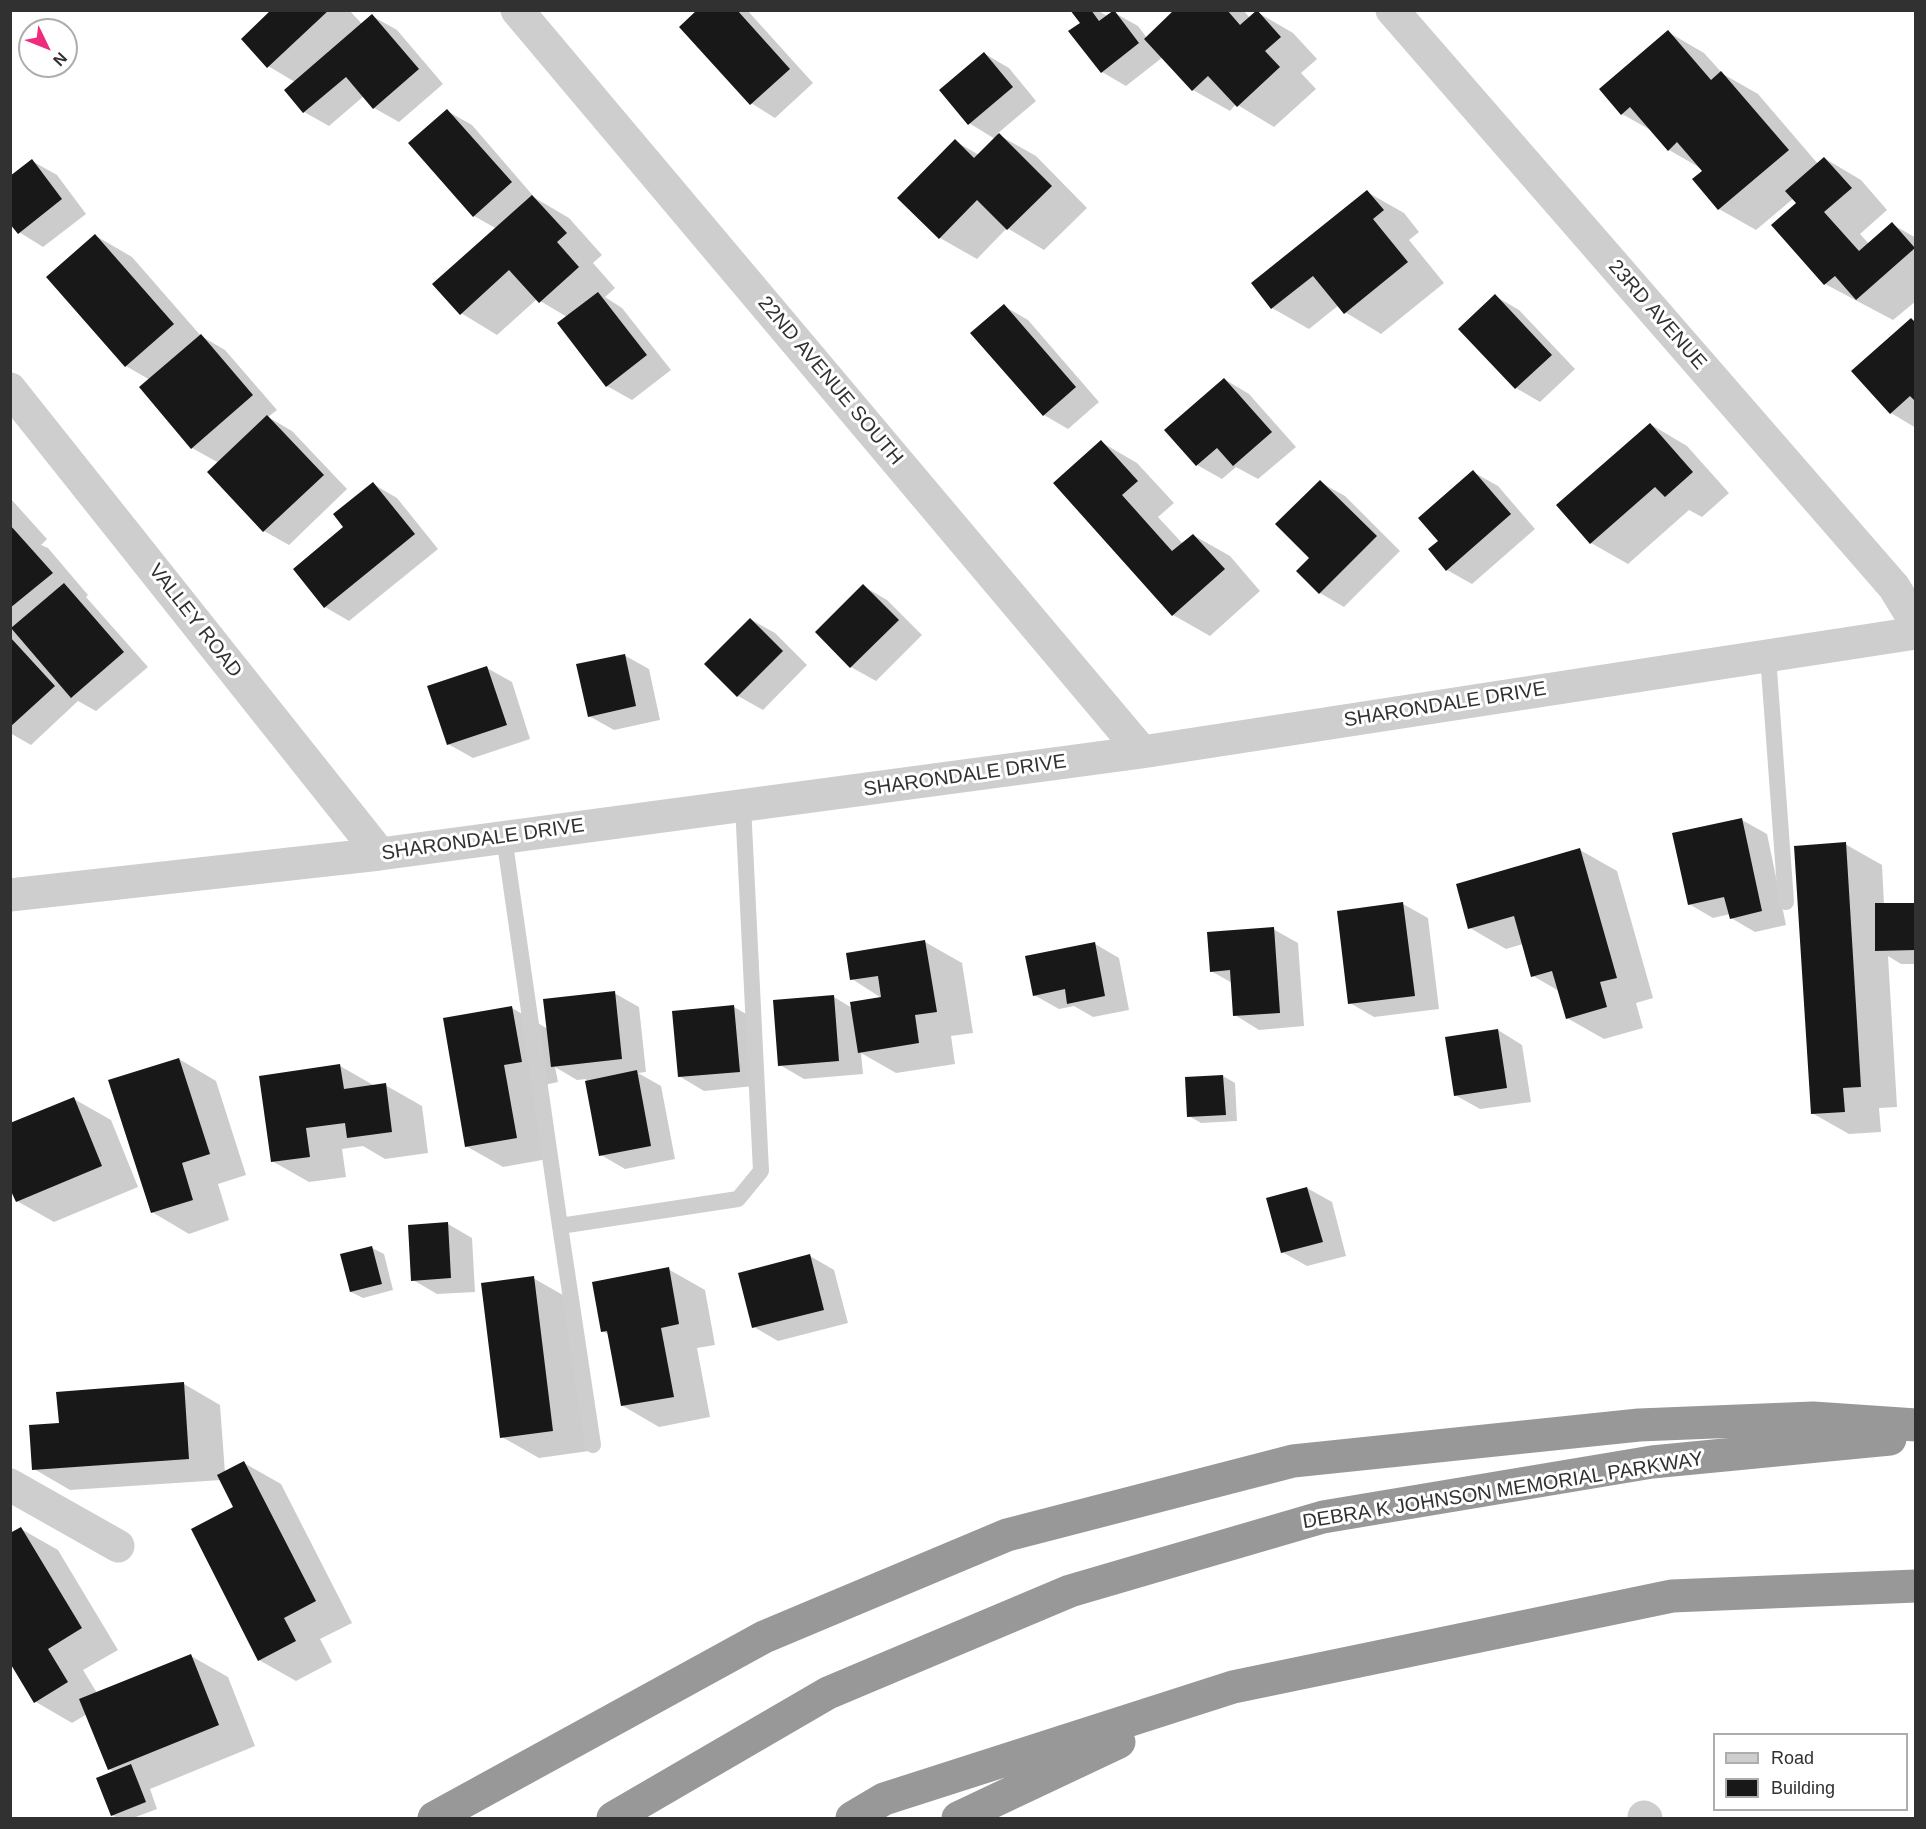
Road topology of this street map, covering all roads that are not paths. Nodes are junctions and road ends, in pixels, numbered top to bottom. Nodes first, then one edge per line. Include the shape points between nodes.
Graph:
1 (518, 10) edge
2 (1392, 10) edge
3 (10, 389) edge
4 (1916, 623) edge
5 (1916, 633) edge
6 (1768, 656) junction
7 (1142, 752) junction
8 (743, 805) junction
9 (504, 837) junction
10 (380, 854) junction
11 (10, 895) edge
12 (1786, 902) dead end
13 (560, 1226) junction
14 (1916, 1425) edge
15 (1916, 1436) edge
16 (593, 1445) dead end
17 (10, 1485) edge
18 (118, 1546) dead end
19 (1916, 1586) edge
20 (1233, 1687) junction
21 (434, 1818) edge
22 (614, 1818) edge
23 (852, 1818) edge
24 (958, 1818) edge

1 - 7 street, 22ND AVENUE SOUTH
2 - 4 street, 23RD AVENUE via 1894,587
3 - 10 street, VALLEY ROAD
5 - 6 street, SHARONDALE DRIVE
6 - 7 street, SHARONDALE DRIVE
6 - 12 lane
7 - 8 street, SHARONDALE DRIVE
8 - 9 street, SHARONDALE DRIVE
8 - 13 lane via 761,1171 738,1199
9 - 10 street, SHARONDALE DRIVE
9 - 13 lane
10 - 11 street, SHARONDALE DRIVE
13 - 16 lane
14 - 21 highway via 1813,1418 1640,1425 1293,1461 1007,1535 764,1637
15 - 22 highway, DEBRA K JOHNSON MEMORIAL PARKWAY via 1652,1462 1323,1517 1081,1588 828,1693
17 - 18 street
19 - 20 highway via 1672,1596
20 - 23 highway via 884,1799
20 - 24 highway

